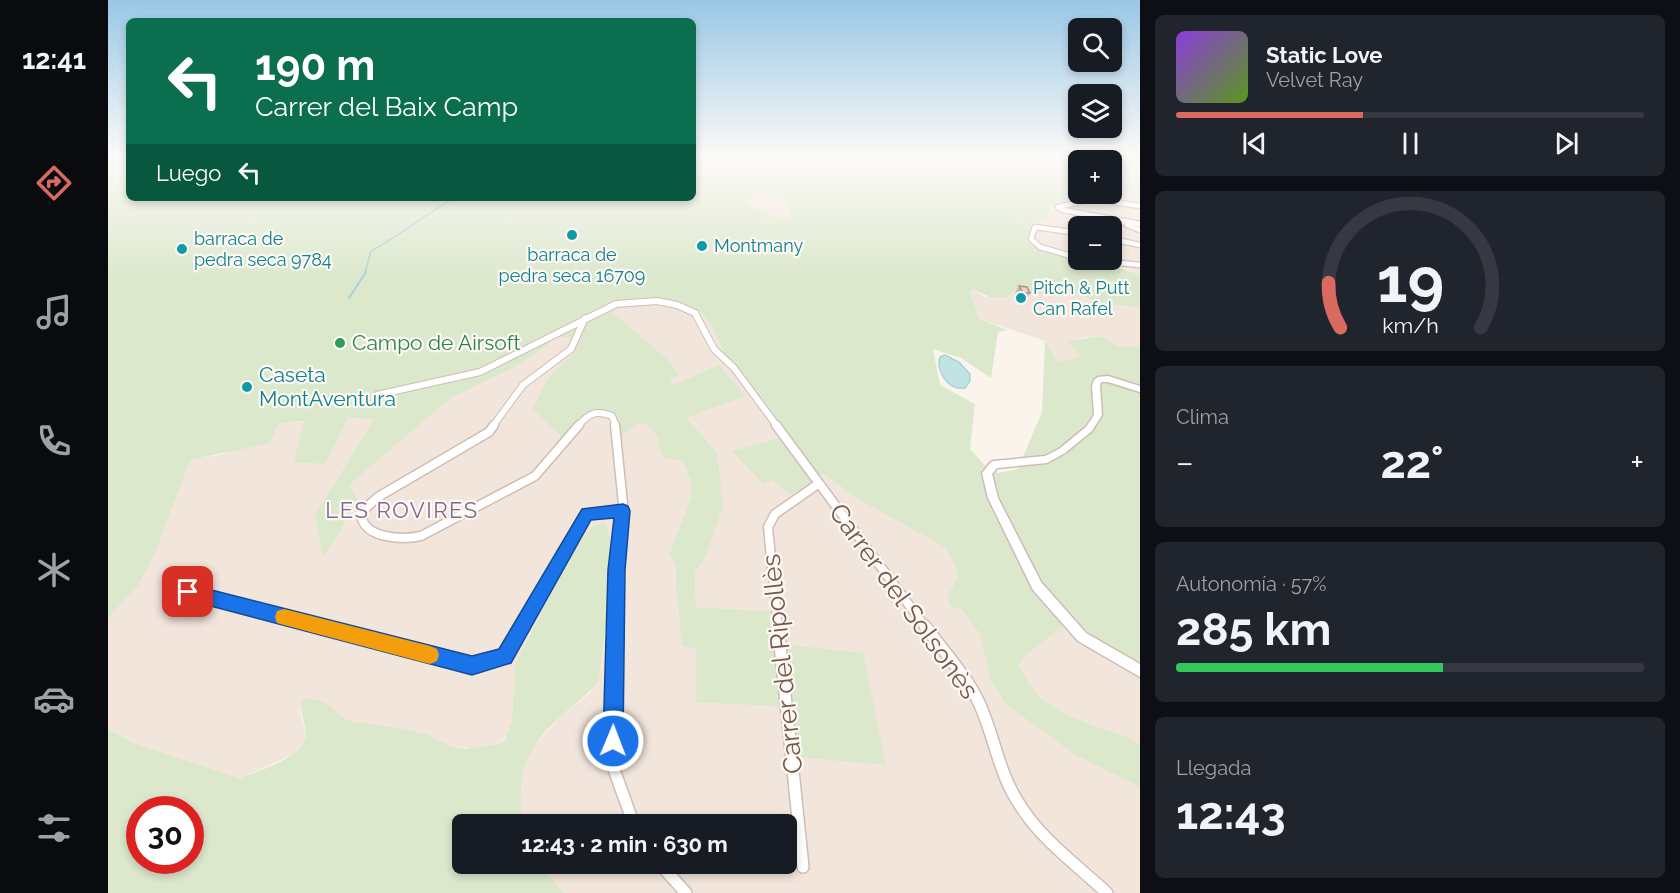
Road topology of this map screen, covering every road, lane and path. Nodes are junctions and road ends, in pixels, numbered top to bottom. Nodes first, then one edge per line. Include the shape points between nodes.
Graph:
1 (1140, 206) edge
2 (1133, 225) edge
3 (1068, 232) edge
4 (1122, 241) edge
5 (1140, 244) edge
6 (1068, 255) edge
7 (1122, 263) edge
8 (1139, 265) edge
9 (585, 318) junction
10 (1140, 389) edge
11 (377, 396) dead end
12 (818, 484) junction
13 (623, 507) junction
14 (188, 592) dead end
15 (1140, 671) edge
16 (630, 814) edge
17 (803, 867) dead end
18 (669, 874) edge
19 (686, 893) edge
20 (1107, 893) edge

1 - 2 street via 1093,199 1058,207
3 - 6 street via 1035,227 1030,239 1040,247
4 - 5 street
7 - 8 street
9 - 11 street via 480,372
9 - 12 street, Carrer del Solsonès via 635,300 668,303 695,312 714,349 749,387
9 - 13 street via 571,349 523,385 489,432 378,497 361,512 360,518 374,531 392,537 412,538 432,531 535,476 580,421 599,411 612,416 617,430
10 - 15 street via 1098,380 1098,415 1089,429 1047,459 994,465 987,473 990,491 1032,580 1082,637
12 - 17 street, Carrer del Ripollès via 775,514 768,527
12 - 20 street, Carrer del Solsonès via 971,688 1022,810
13 - 14 street via 587,514 505,657 472,666
13 - 16 street via 616,570 612,764
18 - 19 street

